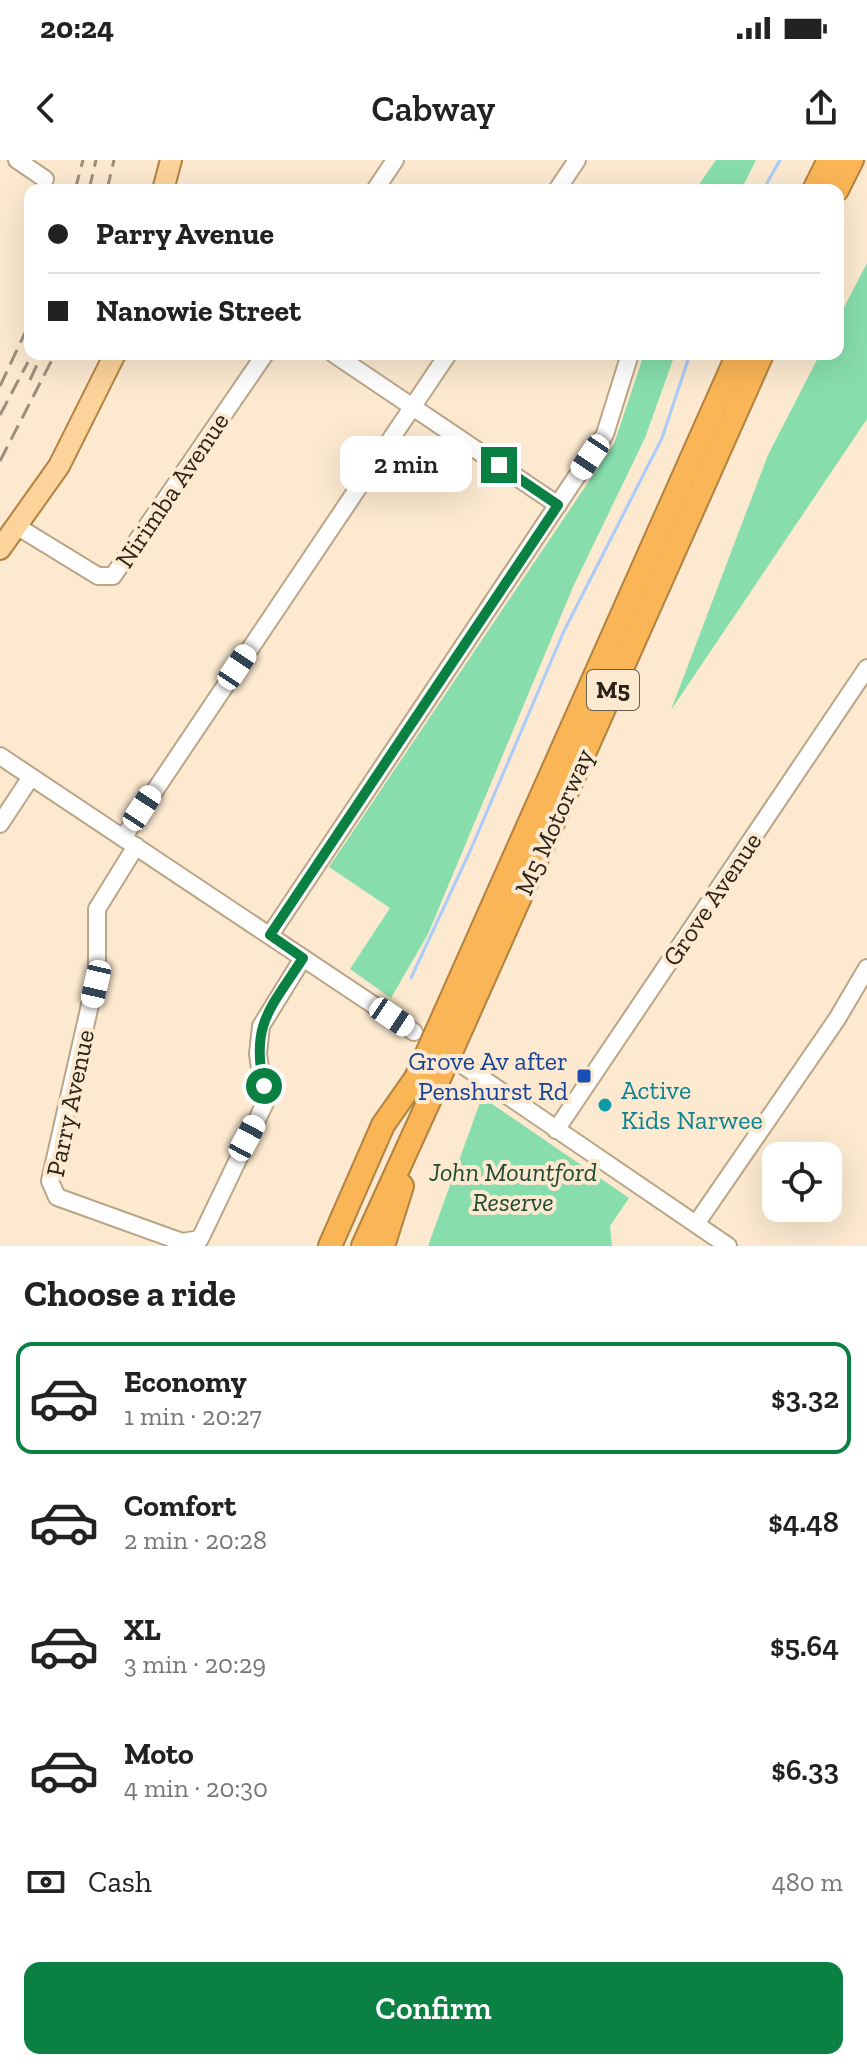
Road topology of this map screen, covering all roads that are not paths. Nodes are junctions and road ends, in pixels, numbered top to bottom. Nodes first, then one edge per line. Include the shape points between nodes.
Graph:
1 (17, 160) edge
2 (171, 160) edge
3 (395, 160) edge
4 (577, 160) edge
5 (829, 160) edge
6 (852, 160) edge
7 (45, 179) dead end
8 (165, 184) edge
9 (379, 184) edge
10 (561, 184) edge
11 (817, 184) edge
12 (840, 184) edge
13 (112, 360) edge
14 (261, 360) edge
15 (343, 360) edge
16 (444, 360) edge
17 (628, 360) edge
18 (735, 360) edge
19 (759, 360) edge
20 (413, 407) junction
21 (558, 505) junction
22 (18, 527) junction
23 (0, 549) edge
24 (867, 668) edge
25 (0, 756) edge
26 (31, 777) junction
27 (0, 824) edge
28 (129, 842) junction
29 (270, 935) junction
30 (303, 958) junction
31 (867, 968) edge
32 (454, 1019) junction
33 (414, 1032) dead end
34 (464, 1066) dead end
35 (425, 1084) junction
36 (556, 1130) junction
37 (696, 1224) junction
38 (330, 1246) edge
39 (344, 1246) edge
40 (363, 1246) edge
41 (383, 1246) edge
42 (728, 1246) edge

1 - 7 street
2 - 8 main road
3 - 9 street
4 - 10 street
5 - 11 highway
6 - 12 highway
13 - 22 main road via 76,435
14 - 22 street, Nirimba Avenue via 113,576 98,576
15 - 20 street
16 - 20 street
17 - 21 street via 605,434
18 - 32 highway, M5 Motorway / M5
19 - 32 highway, M5 Motorway / M5
20 - 21 street
20 - 28 street
21 - 29 street
22 - 23 main road
24 - 36 street, Grove Avenue
25 - 26 street
26 - 27 street
26 - 28 street
28 - 29 street
28 - 30 street, Parry Avenue via 97,909 96,984 50,1181 57,1197 182,1242 200,1239 265,1103 258,1054 261,1026
29 - 30 street
30 - 33 street
31 - 37 street
32 - 35 highway, M5 Motorway / M5, bridge
34 - 36 street
35 - 38 highway, M5 via 383,1125
35 - 39 highway, M5 Motorway / M5
35 - 40 highway, M5 Motorway / M5
35 - 41 highway
36 - 37 street
37 - 42 street

